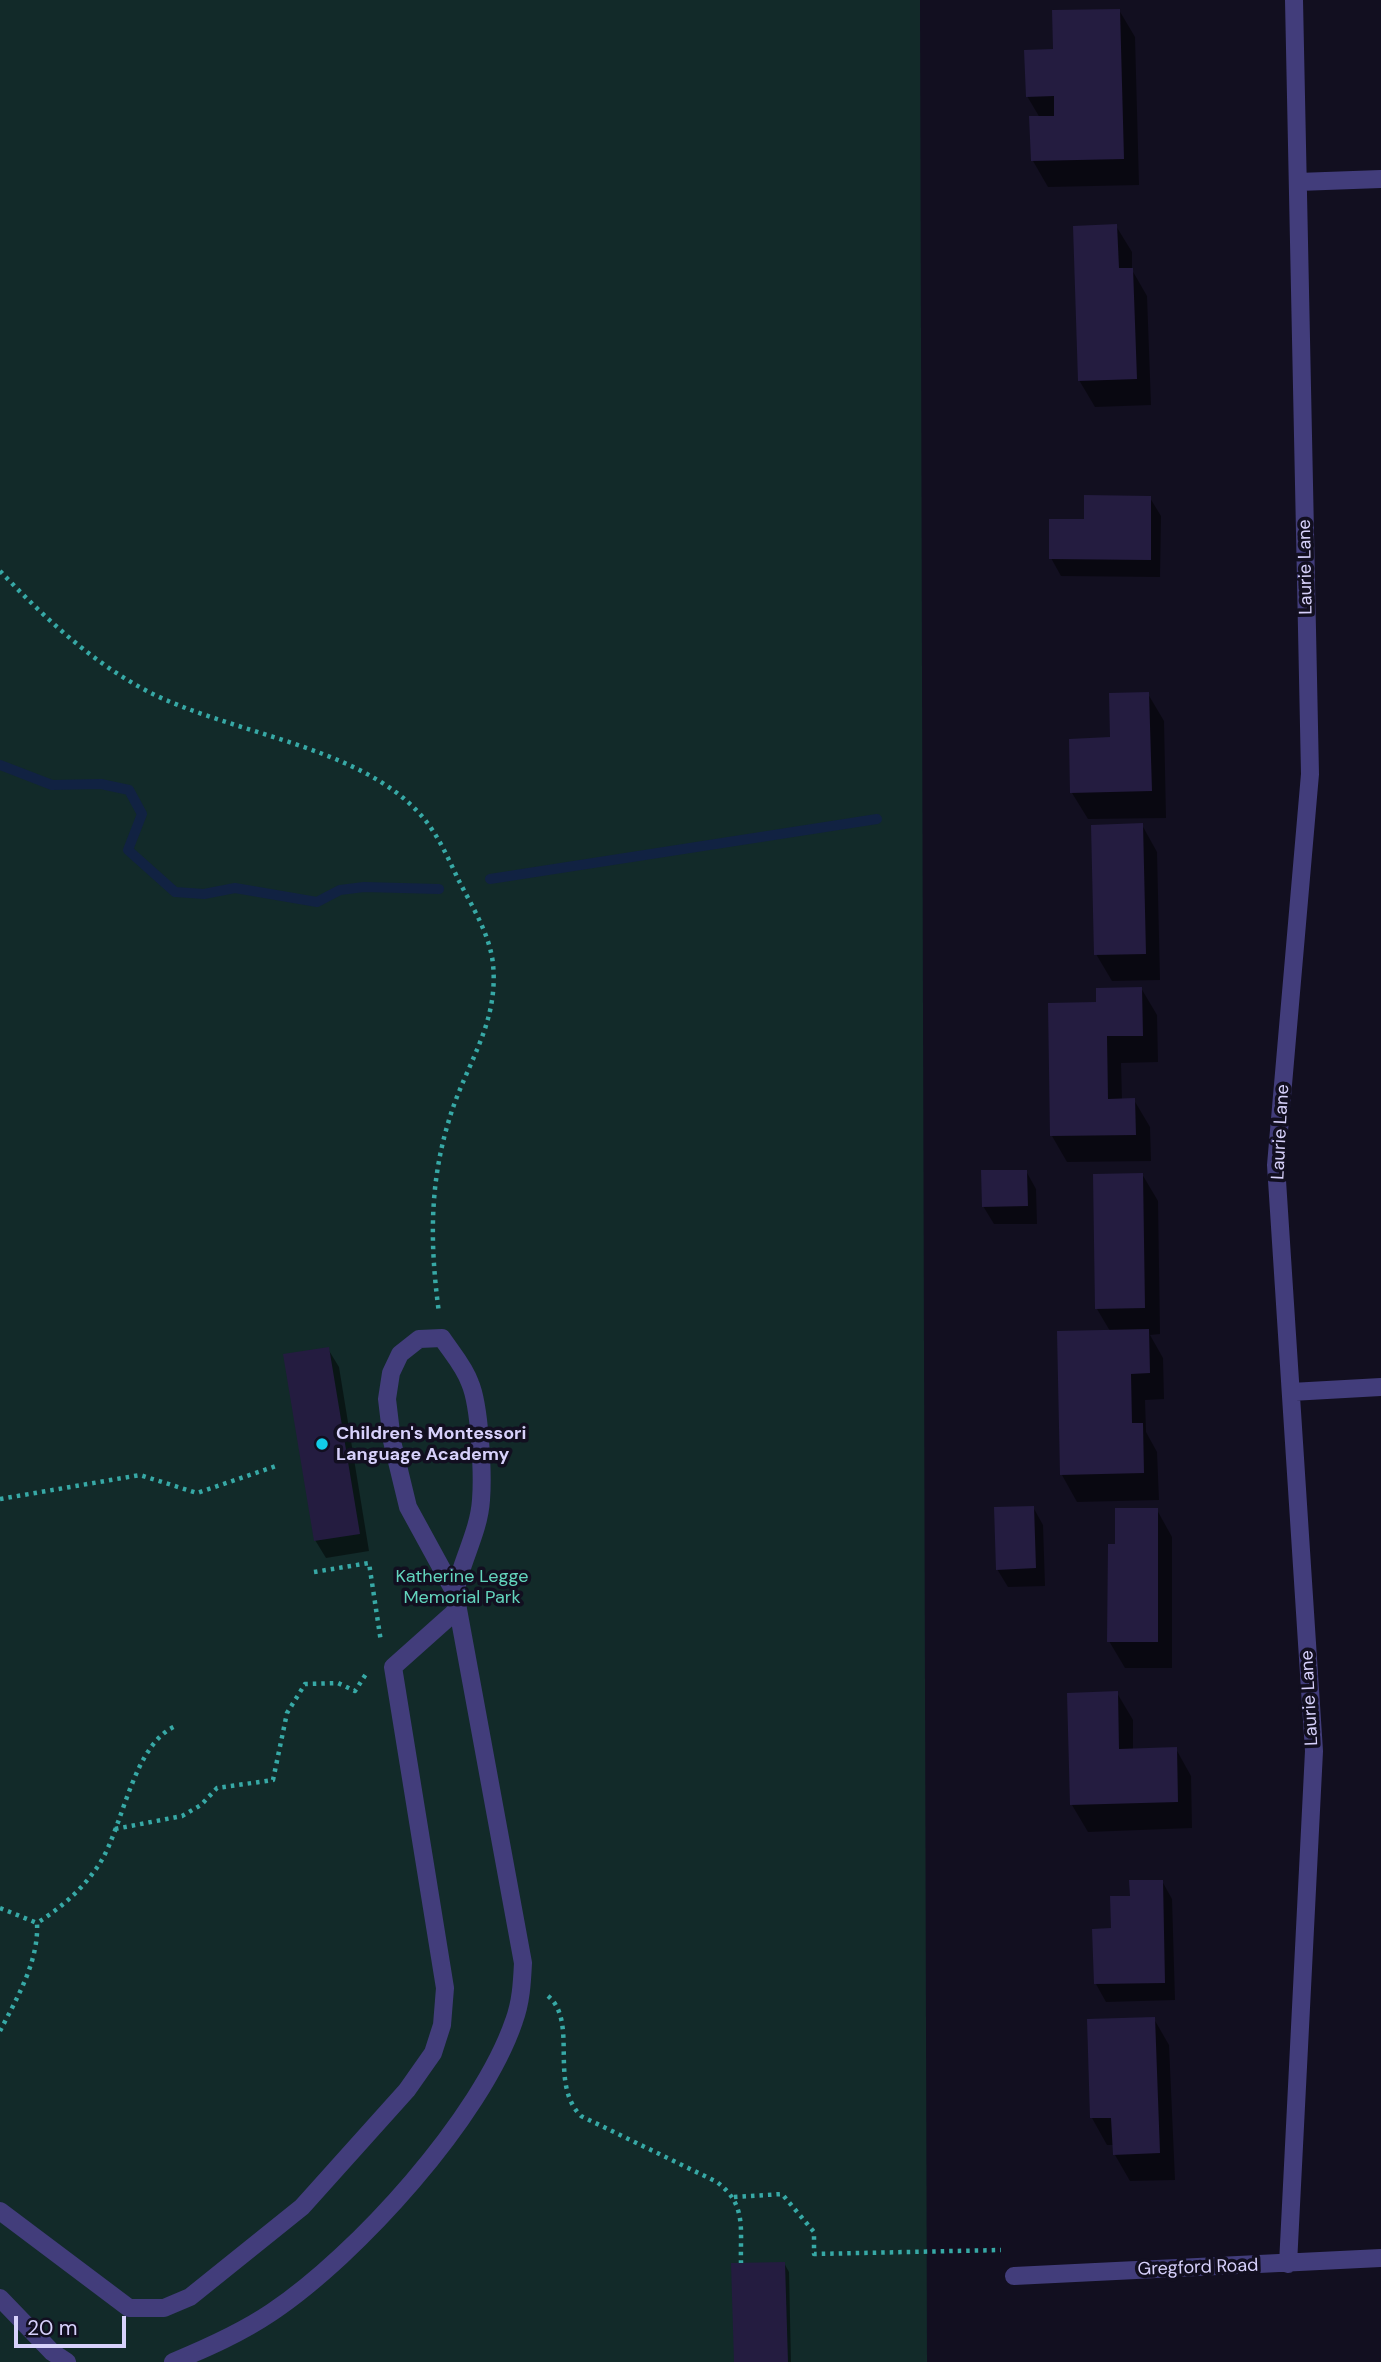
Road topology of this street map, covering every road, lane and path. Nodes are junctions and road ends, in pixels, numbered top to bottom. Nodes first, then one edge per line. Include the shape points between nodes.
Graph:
1 (1294, 0) edge
2 (1381, 179) edge
3 (1298, 182) junction
4 (0, 571) edge
5 (442, 1338) junction
6 (1381, 1387) edge
7 (1291, 1392) junction
8 (477, 1424) junction
9 (392, 1441) junction
10 (276, 1466) dead end
11 (0, 1499) edge
12 (314, 1572) dead end
13 (457, 1601) junction
14 (382, 1651) dead end
15 (369, 1671) dead end
16 (178, 1725) dead end
17 (115, 1829) junction
18 (0, 1908) edge
19 (37, 1923) junction
20 (522, 1976) junction
21 (0, 2031) edge
22 (734, 2197) junction
23 (0, 2211) edge
24 (1007, 2250) dead end
25 (1381, 2258) edge
26 (741, 2263) dead end
27 (1287, 2264) junction
28 (1014, 2276) dead end
29 (0, 2298) edge
30 (67, 2362) edge
31 (173, 2362) edge

1 - 3 street, Laurie Lane
2 - 3 street
3 - 7 street, Laurie Lane via 1310,775 1276,1165
4 - 5 path via 97,661 146,691 199,714 344,761 388,784 420,814 444,849 481,925 493,962 493,996 489,1023 449,1117 437,1167 432,1255
5 - 8 street via 471,1385
5 - 9 street via 419,1339 400,1354 387,1399
6 - 7 street
7 - 27 street, Laurie Lane via 1314,1751
8 - 9 path
8 - 13 street via 481,1501 460,1565
9 - 13 street via 408,1507
10 - 11 path via 197,1493 139,1475
12 - 14 path via 369,1563
13 - 20 street
13 - 23 street via 393,1667 445,1988 442,2025 433,2053 407,2090 302,2207 190,2297 164,2308 129,2308
15 - 17 path via 355,1690 338,1683 305,1684 287,1713 273,1780 217,1788 182,1816
16 - 17 path via 166,1729 150,1746
17 - 19 path via 100,1863 62,1907
18 - 19 path
19 - 21 path via 38,1942
20 - 22 path via 555,2002 570,2105 581,2116 717,2182
20 - 31 street via 514,2023 491,2068 452,2135 388,2208 322,2272 272,2312
22 - 24 path via 782,2194 814,2232 814,2254
22 - 26 path
25 - 27 street, Gregford Road
27 - 28 street, Gregford Road
29 - 30 street

